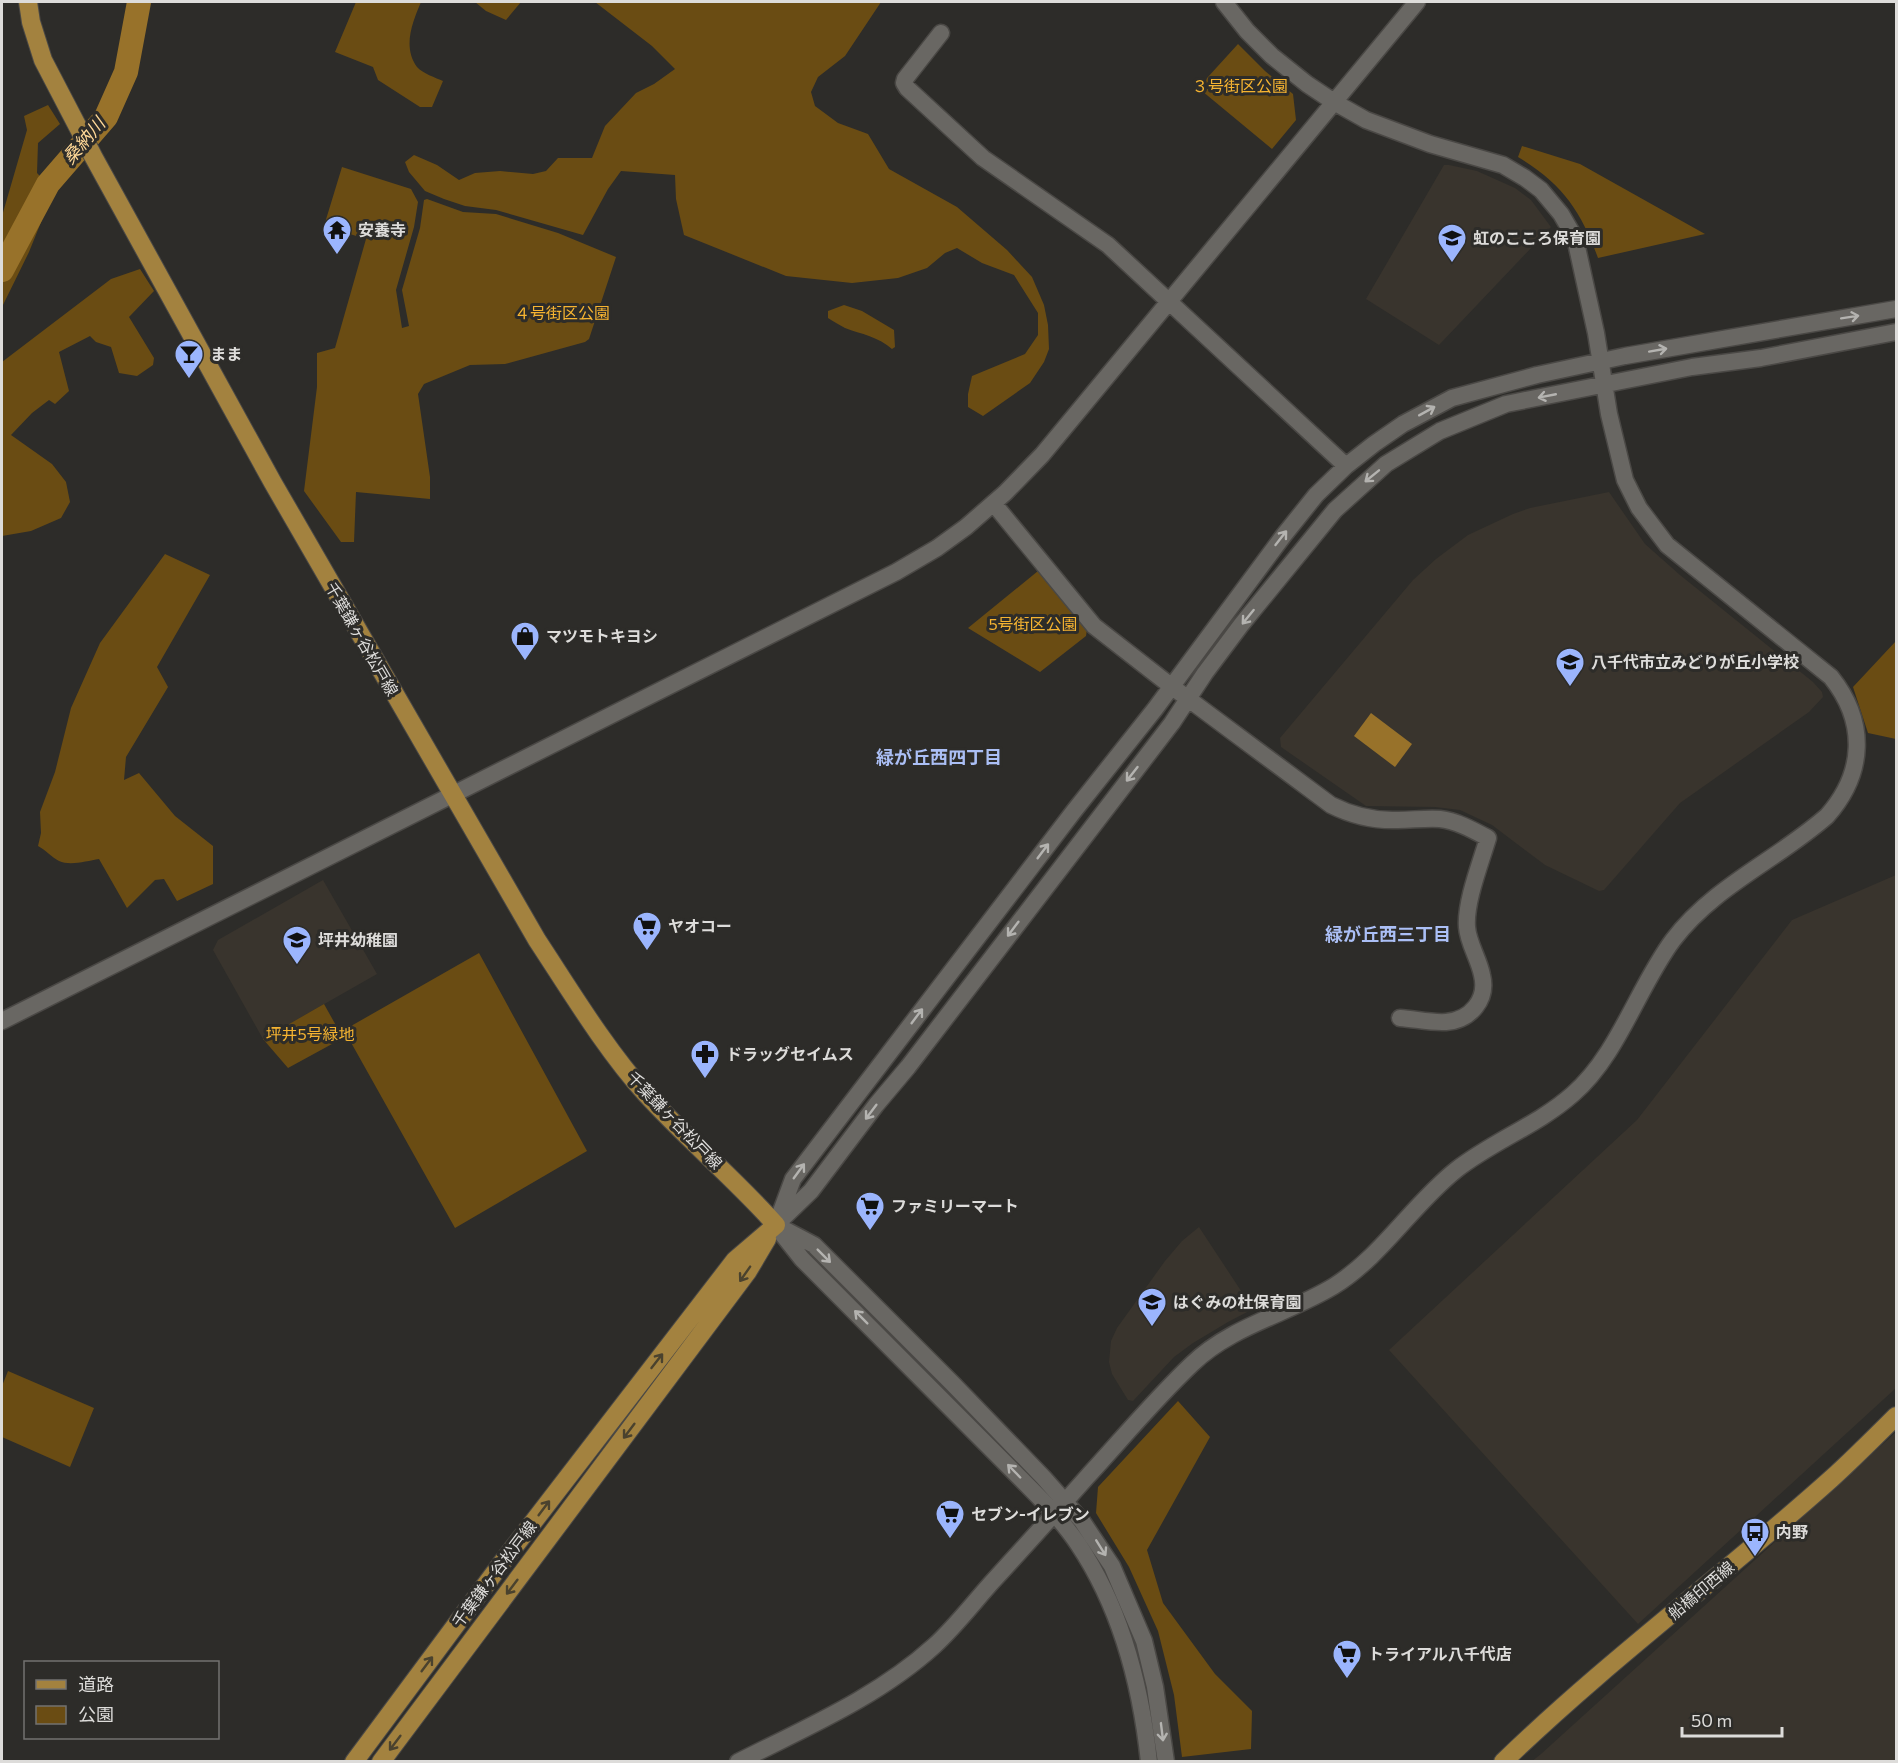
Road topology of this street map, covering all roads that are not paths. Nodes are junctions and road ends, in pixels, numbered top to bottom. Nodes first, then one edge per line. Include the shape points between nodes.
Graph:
1 (28, 2) edge
2 (1224, 2) edge
3 (1418, 2) edge
4 (941, 33) dead end
5 (1334, 102) junction
6 (1169, 301) junction
7 (1896, 309) edge
8 (1896, 332) edge
9 (1601, 362) junction
10 (1605, 384) junction
11 (1346, 466) junction
12 (994, 504) junction
13 (1171, 686) junction
14 (1188, 699) junction
15 (452, 794) junction
16 (1400, 1018) dead end
17 (2, 1021) edge
18 (776, 1225) junction
19 (1896, 1416) edge
20 (1060, 1508) junction
21 (354, 1761) edge
22 (381, 1761) edge
23 (738, 1761) edge
24 (1149, 1761) edge
25 (1166, 1761) edge
26 (1503, 1761) edge

1 - 15 main road, 千葉鎌ヶ谷松戸線 via 43,60 73,120 273,483
2 - 5 street via 1272,56
3 - 5 street
4 - 6 street via 905,79 907,88 983,158 1108,245
5 - 6 street
5 - 9 street via 1366,120 1430,144 1503,165 1541,190 1575,238
6 - 11 street
6 - 12 street via 1042,455
9 -> 7 street
8 - 10 street
9 - 10 street
11 -> 9 street via 1403,424 1452,398
10 -> 14 street via 1506,404 1440,431 1386,464 1335,510 1241,625
10 - 20 street via 1625,480 1639,508 1667,545 1831,677 1841,690 1856,727 1857,751 1848,786 1839,803 1817,825 1716,894 1673,940 1602,1061 1575,1092 1457,1170 1349,1276 1225,1340 1196,1360
13 -> 11 street via 1284,535
12 - 13 street via 1094,626
12 - 15 street via 937,548 896,572
13 - 14 street
18 -> 13 street via 793,1179
14 - 16 street via 1348,814 1368,819 1442,819 1488,838 1467,914 1467,929 1485,988 1482,998 1468,1015 1447,1022
14 -> 18 street via 811,1191
15 - 17 street
15 - 18 main road, 千葉鎌ヶ谷松戸線 via 537,940 629,1073
18 - 20 street via 802,1259
21 -> 18 main road, 千葉鎌ヶ谷松戸線 via 735,1260
18 -> 22 main road, 千葉鎌ヶ谷松戸線 via 748,1271
19 - 26 main road, 船橋印西線 via 1832,1478
20 - 23 street via 936,1645 912,1664 851,1704
20 - 24 street via 1107,1594 1141,1699
20 -> 25 street via 1082,1521 1112,1566 1140,1630 1155,1687

